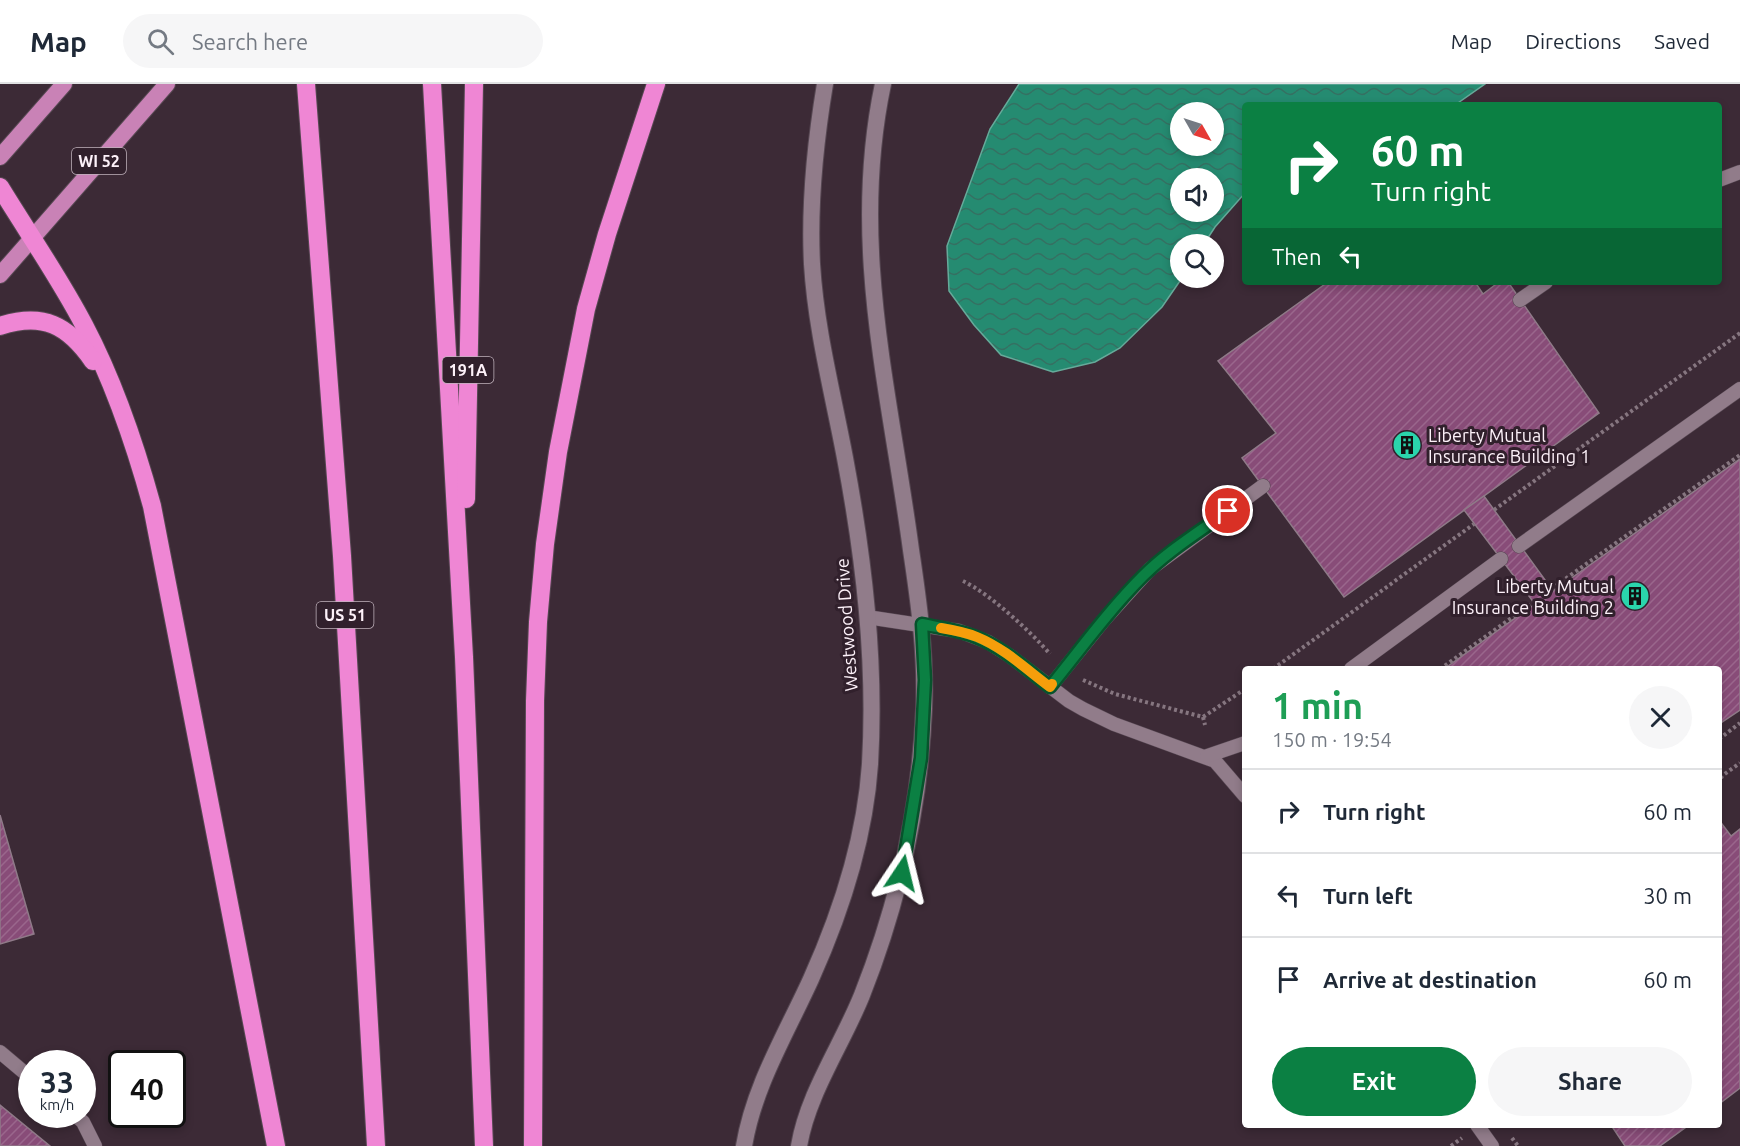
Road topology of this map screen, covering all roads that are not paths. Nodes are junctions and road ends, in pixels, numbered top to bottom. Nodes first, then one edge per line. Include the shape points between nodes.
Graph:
1 (64, 84) edge
2 (167, 84) edge
3 (306, 84) edge
4 (432, 84) edge
5 (474, 84) edge
6 (656, 84) edge
7 (668, 84) edge
8 (825, 84) edge
9 (883, 84) edge
10 (638, 141) junction
11 (0, 157) edge
12 (1740, 172) edge
13 (1722, 179) edge
14 (0, 187) edge
15 (32, 238) junction
16 (0, 275) edge
17 (1542, 285) edge
18 (1520, 300) dead end
19 (0, 327) edge
20 (1740, 389) edge
21 (120, 408) junction
22 (1263, 486) dead end
23 (1519, 546) dead end
24 (1501, 559) dead end
25 (867, 617) junction
26 (922, 624) junction
27 (464, 657) junction
28 (1355, 666) edge
29 (1050, 687) junction
30 (1242, 744) edge
31 (1207, 756) junction
32 (1242, 792) edge
33 (0, 1052) edge
34 (18, 1067) edge
35 (86, 1128) edge
36 (1479, 1128) edge
37 (95, 1146) edge
38 (276, 1146) edge
39 (376, 1146) edge
40 (484, 1146) edge
41 (533, 1146) edge
42 (744, 1146) edge
43 (799, 1146) edge
44 (1492, 1146) edge

1 - 11 main road
2 - 15 main road, WI 52
3 - 39 highway, US 51 via 342,556
4 - 27 highway
5 - 27 highway, 191A
6 - 10 highway
7 - 10 highway
8 - 25 street, Westwood Drive via 816,140 812,265 857,528
9 - 26 street via 872,150 871,262 877,332
10 - 41 highway via 584,319 545,544 535,701
12 - 13 lane
14 - 15 highway
15 - 16 main road, WI 52
15 - 21 highway via 84,324
17 - 18 lane
19 - 21 highway via 37,320 62,329 92,359
20 - 23 lane
21 - 38 highway via 152,506
22 - 29 lane via 1143,577
24 - 28 lane
25 - 26 lane
25 - 42 street, Westwood Drive via 870,764 856,859 823,951 755,1101
26 - 29 lane via 988,642
26 - 43 street via 925,680 921,758 902,873 862,994 807,1116
27 - 40 highway
29 - 31 lane via 1114,724
30 - 31 lane
31 - 32 lane
33 - 34 lane
35 - 37 lane
36 - 44 lane

